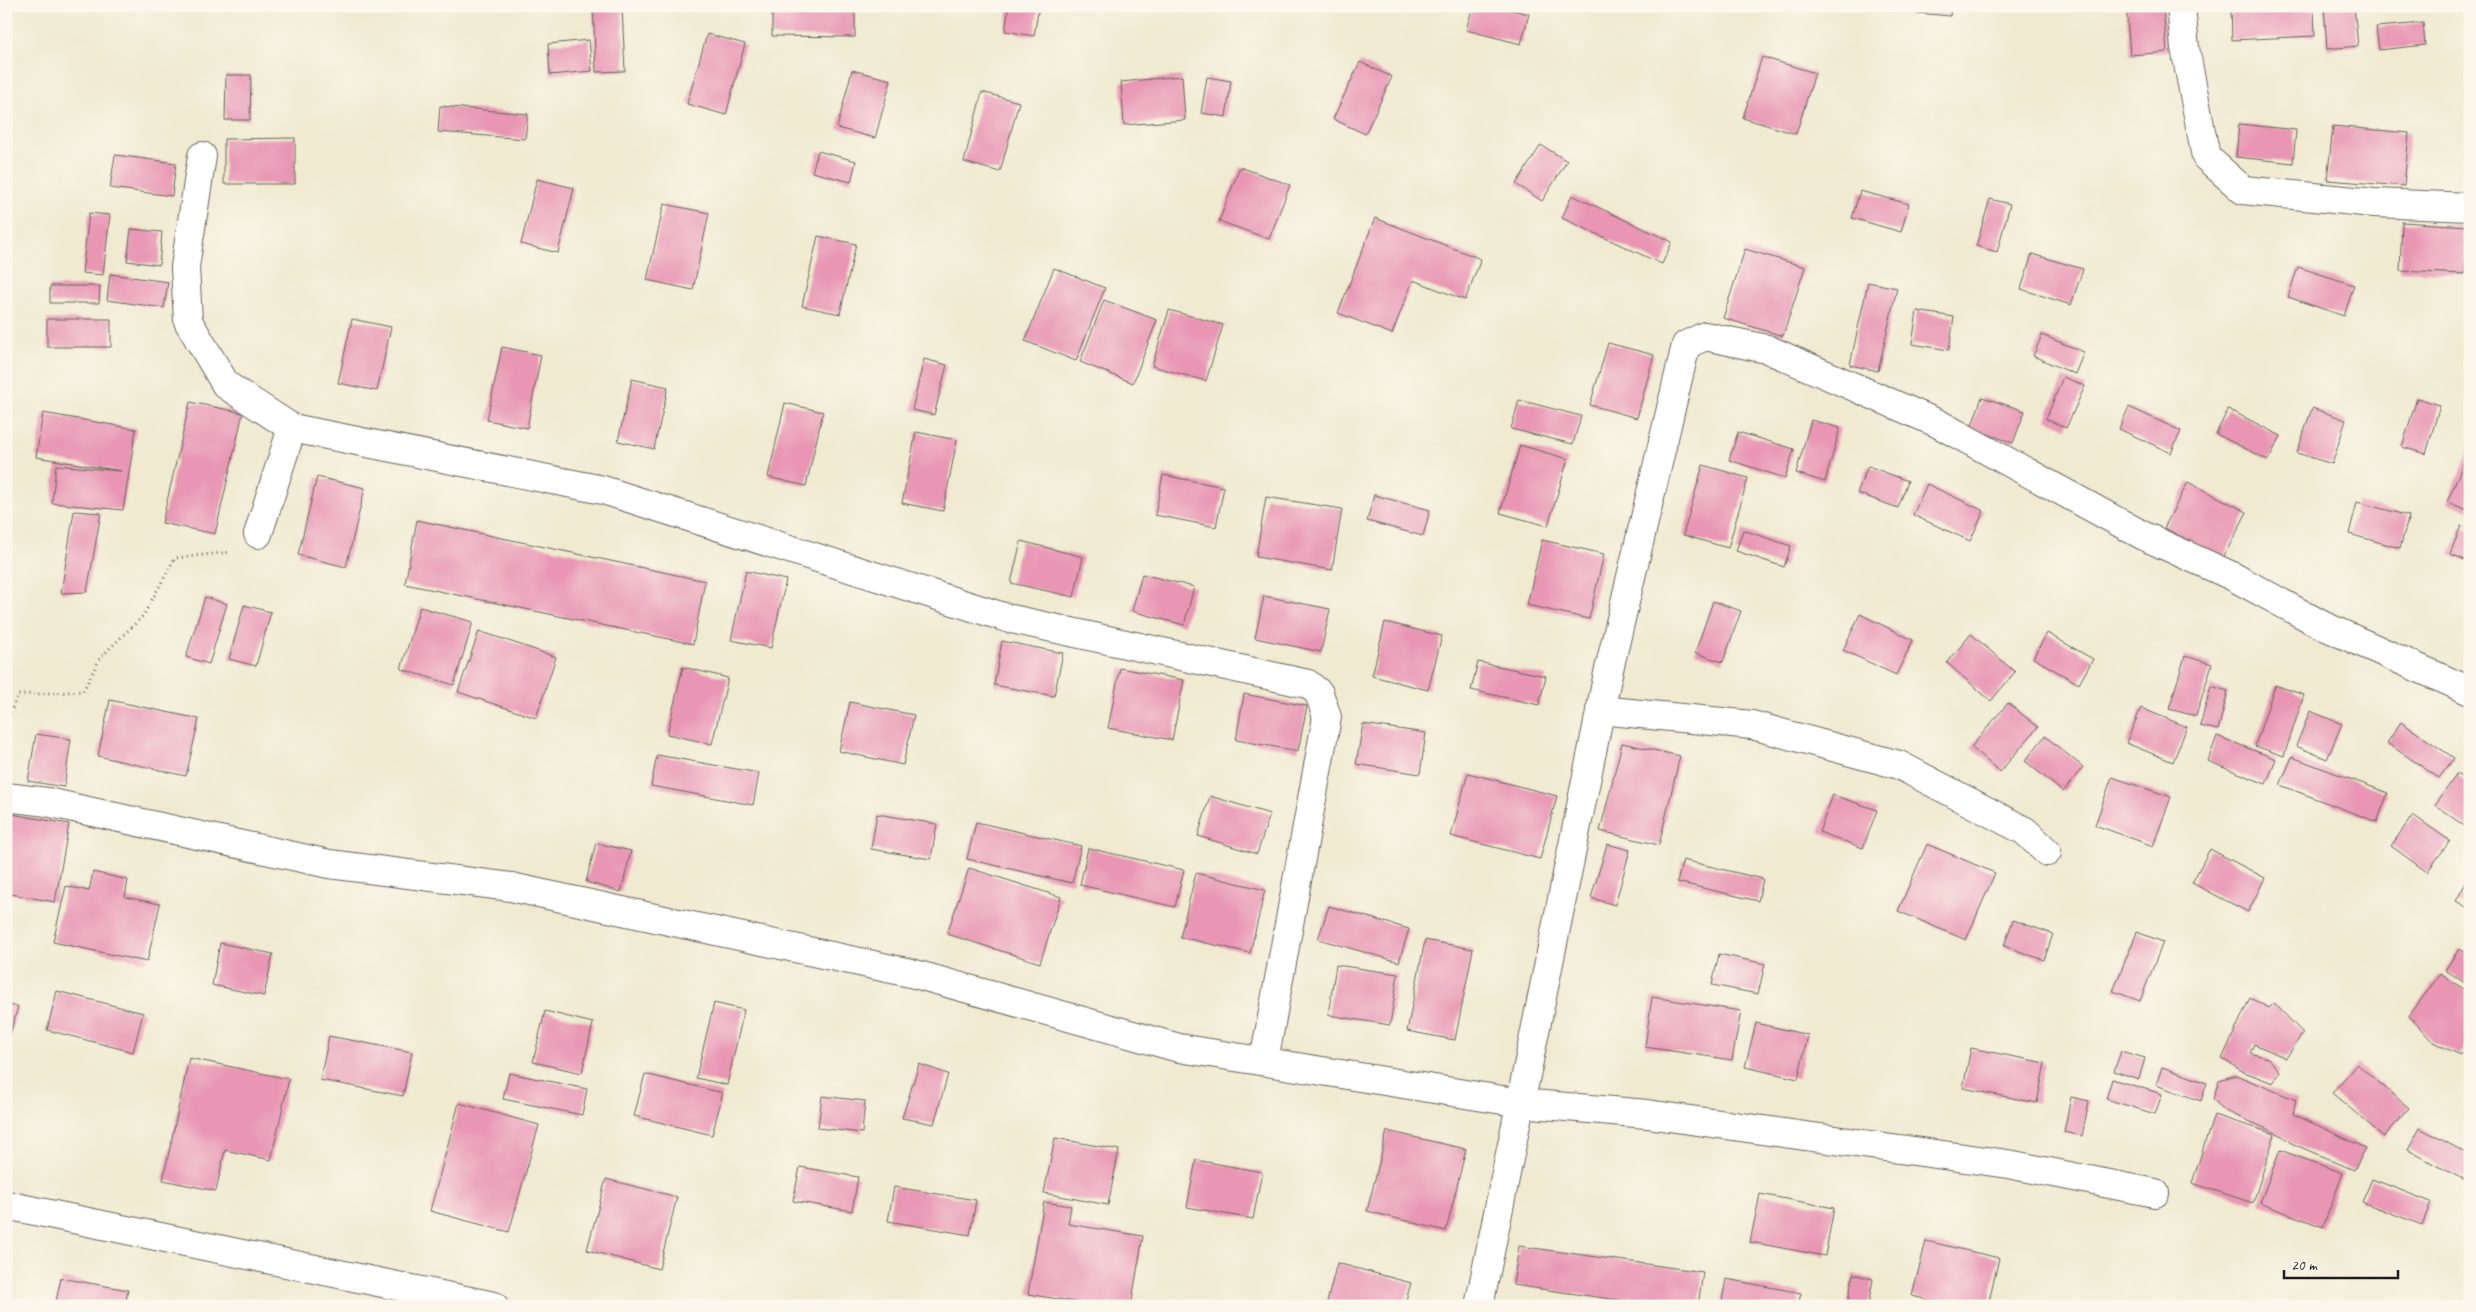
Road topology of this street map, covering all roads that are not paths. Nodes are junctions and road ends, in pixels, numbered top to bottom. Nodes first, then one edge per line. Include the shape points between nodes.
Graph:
1 (2181, 6) edge
2 (202, 156) dead end
3 (2470, 207) edge
4 (292, 428) junction
5 (258, 534) road end
6 (2470, 691) edge
7 (1600, 710) junction
8 (6, 797) edge
9 (2047, 852) dead end
10 (1264, 1061) junction
11 (1521, 1103) junction
12 (2156, 1193) dead end
13 (6, 1205) edge
14 (494, 1306) edge
15 (1479, 1306) edge

1 - 3 street via 2185,48 2206,157 2242,190 2374,203
2 - 4 street via 185,267 188,321 226,385
4 - 5 street
4 - 10 street via 603,490 1007,618 1308,684 1319,693 1327,717
6 - 7 street via 2322,625 2232,576 2144,536 1937,423 1767,349 1705,336 1686,345
7 - 9 street via 1752,725 1899,765 2025,831
7 - 11 street
8 - 10 street via 47,802 329,864 511,887 915,974 1179,1048
10 - 11 street
11 - 12 street via 1647,1114 2008,1164
11 - 15 street
13 - 14 street

